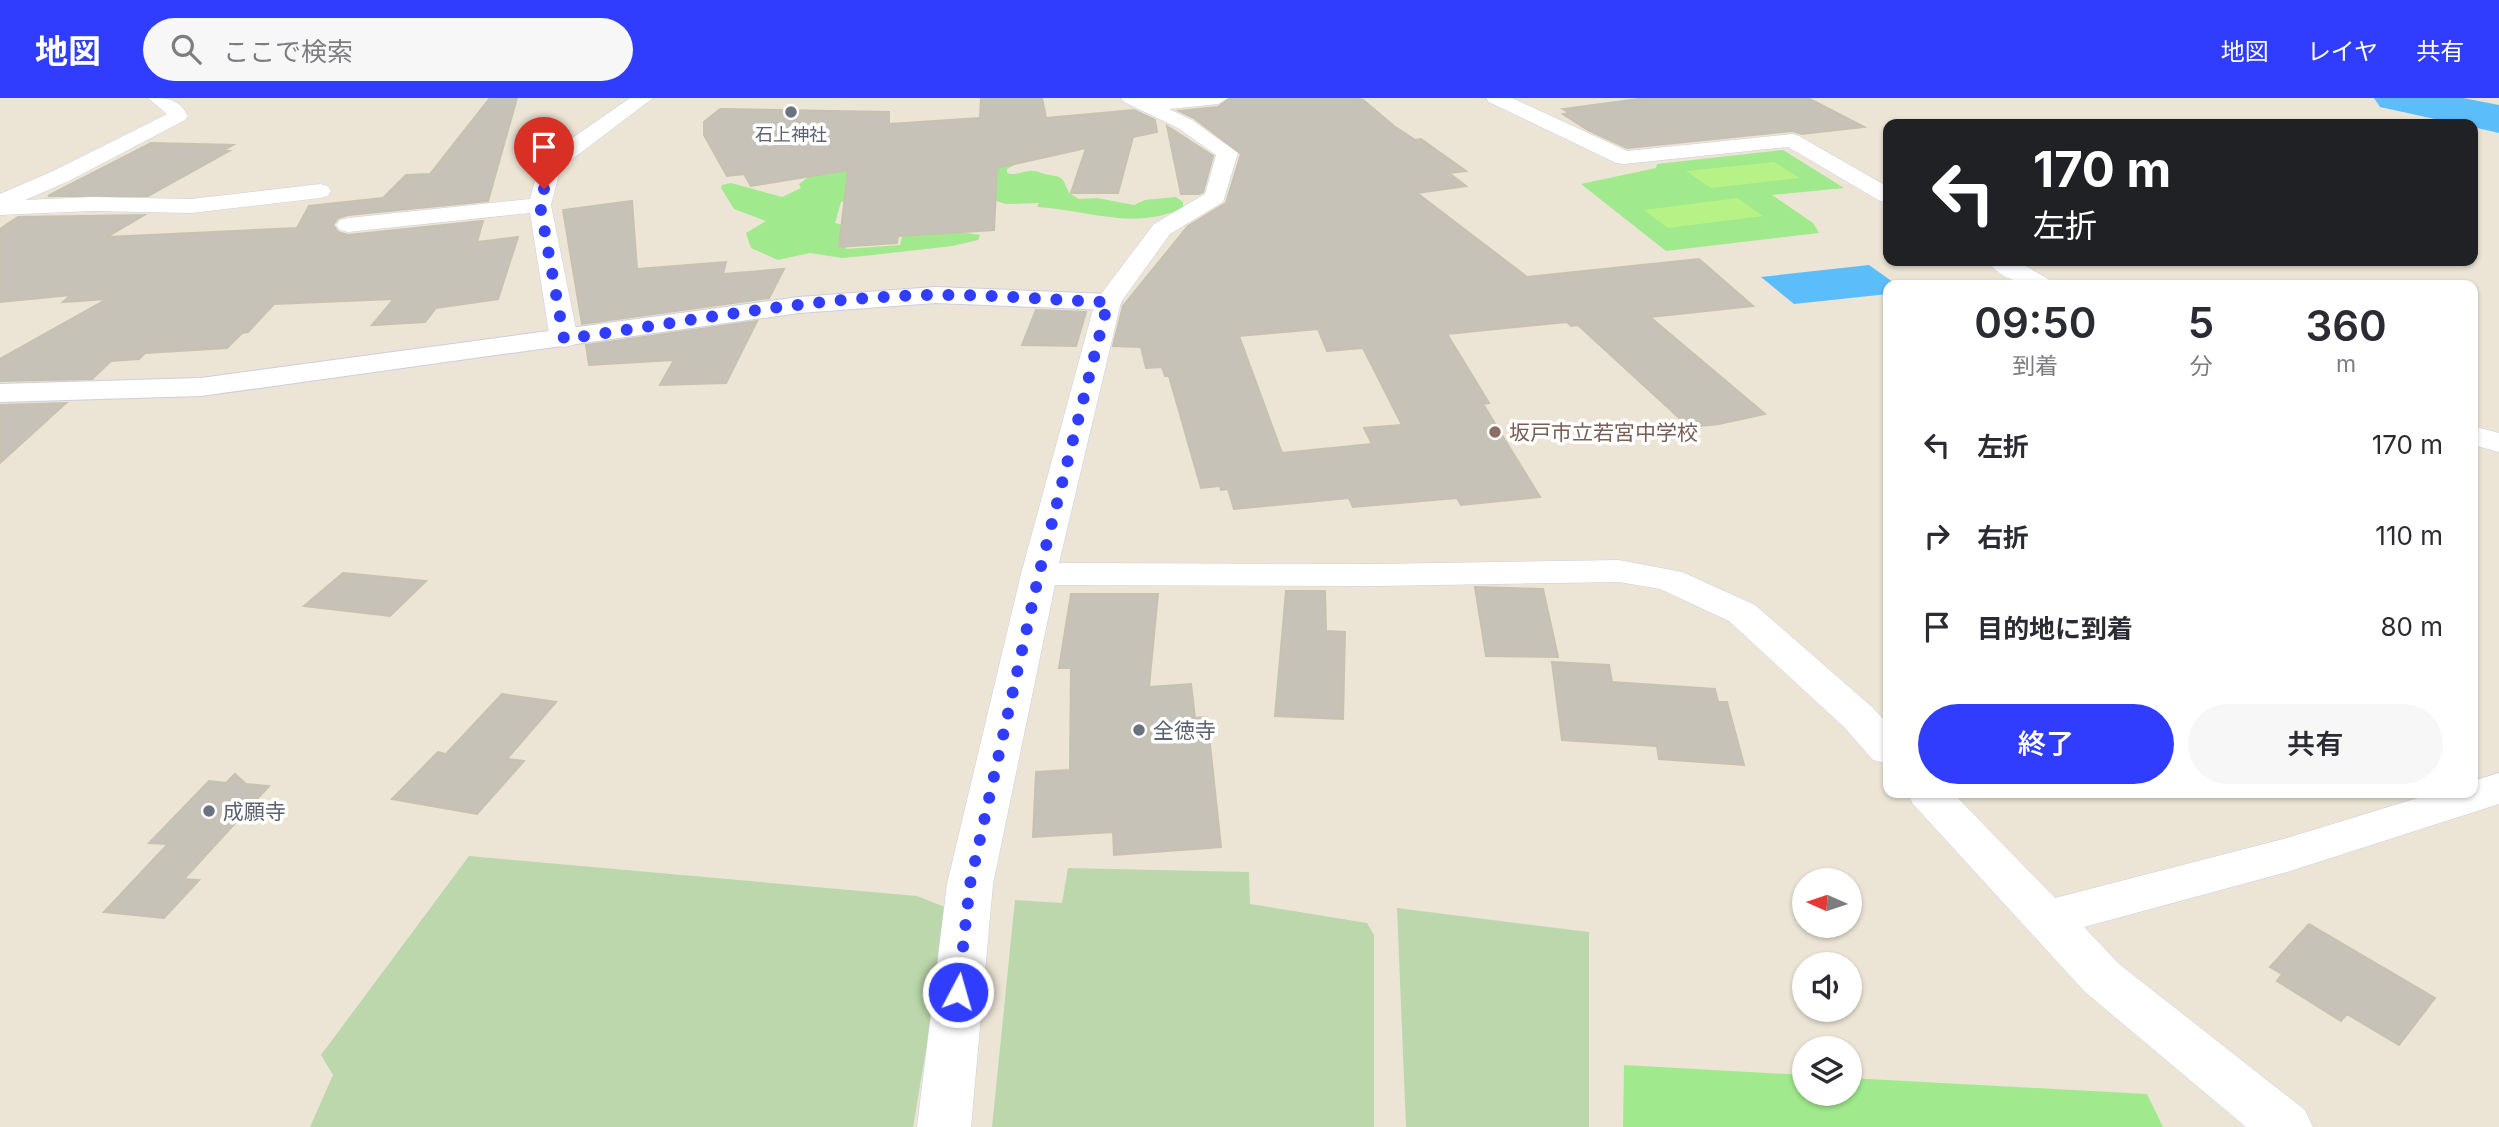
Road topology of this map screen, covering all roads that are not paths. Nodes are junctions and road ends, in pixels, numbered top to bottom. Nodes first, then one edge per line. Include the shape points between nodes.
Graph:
1 (158, 98) edge
2 (643, 98) edge
3 (1218, 98) edge
4 (1496, 98) edge
5 (1136, 102) edge
6 (320, 191) dead end
7 (1883, 193) edge
8 (0, 202) edge
9 (540, 205) junction
10 (0, 208) edge
11 (348, 225) dead end
12 (2009, 266) edge
13 (2032, 280) edge
14 (1108, 302) junction
15 (564, 339) junction
16 (0, 393) edge
17 (2478, 437) edge
18 (2499, 443) edge
19 (1039, 574) junction
20 (1883, 745) edge
21 (2499, 788) edge
22 (2478, 795) edge
23 (1933, 798) edge
24 (2467, 798) edge
25 (2045, 919) junction
26 (944, 1127) edge
27 (2286, 1127) edge

1 - 8 street via 178,116
2 - 9 street via 556,160
3 - 5 street
4 - 7 street via 1624,158 1792,140
5 - 14 street via 1185,124 1227,153 1215,197 1161,229
6 - 10 street via 166,207
9 - 11 street
9 - 15 street
12 - 13 street
14 - 15 street via 935,295 881,298 799,305
14 - 19 street
15 - 16 street via 201,387
17 - 18 street
19 - 20 street via 1644,573 1705,594 1742,613
19 - 26 street via 970,884
21 - 22 street
23 - 25 street
24 - 25 street via 2287,855
25 - 27 street via 2102,978

